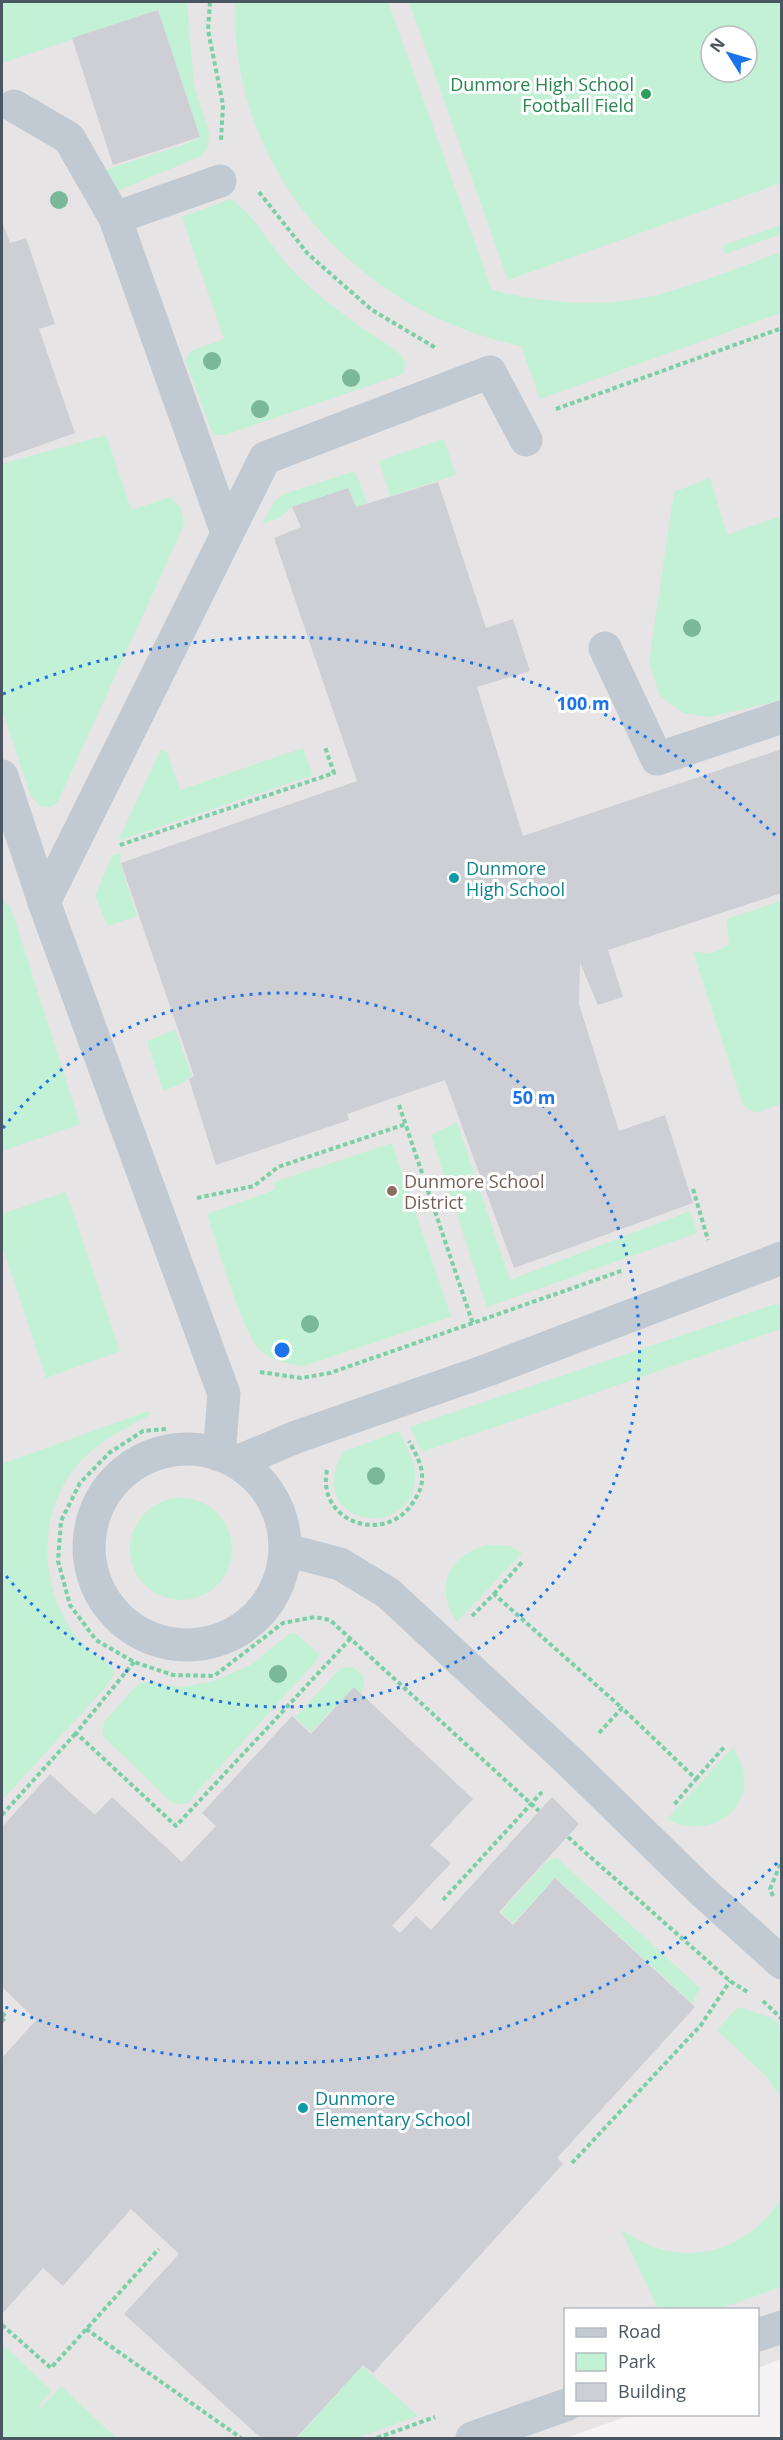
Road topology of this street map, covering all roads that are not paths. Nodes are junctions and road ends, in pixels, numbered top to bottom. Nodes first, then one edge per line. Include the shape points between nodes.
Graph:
1 (15, 106) dead end
2 (220, 181) road end
3 (115, 218) junction
4 (526, 440) dead end
5 (227, 533) junction
6 (605, 648) dead end
7 (782, 717) edge
8 (2, 776) edge
9 (44, 902) junction
10 (782, 1258) edge
11 (228, 1458) junction
12 (286, 1550) junction
13 (782, 1963) edge
14 (782, 2327) edge
15 (759, 2336) edge
16 (564, 2406) edge
17 (472, 2439) edge

1 - 3 lane via 69,138
2 - 3 lane
3 - 5 lane
4 - 5 lane via 490,372 265,458
5 - 9 lane
6 - 7 lane via 657,759
8 - 9 lane
9 - 11 lane via 224,1394
10 - 11 lane via 488,1370
11 - 12 lane via 257,1477 273,1499 283,1524
11 - 12 lane via 205,1450 170,1450 138,1461 112,1483 94,1512 88,1546 93,1579 110,1610 136,1632 168,1644 202,1645 234,1634 261,1612 279,1584
12 - 13 lane via 340,1564 388,1593
14 - 15 lane
16 - 17 lane

